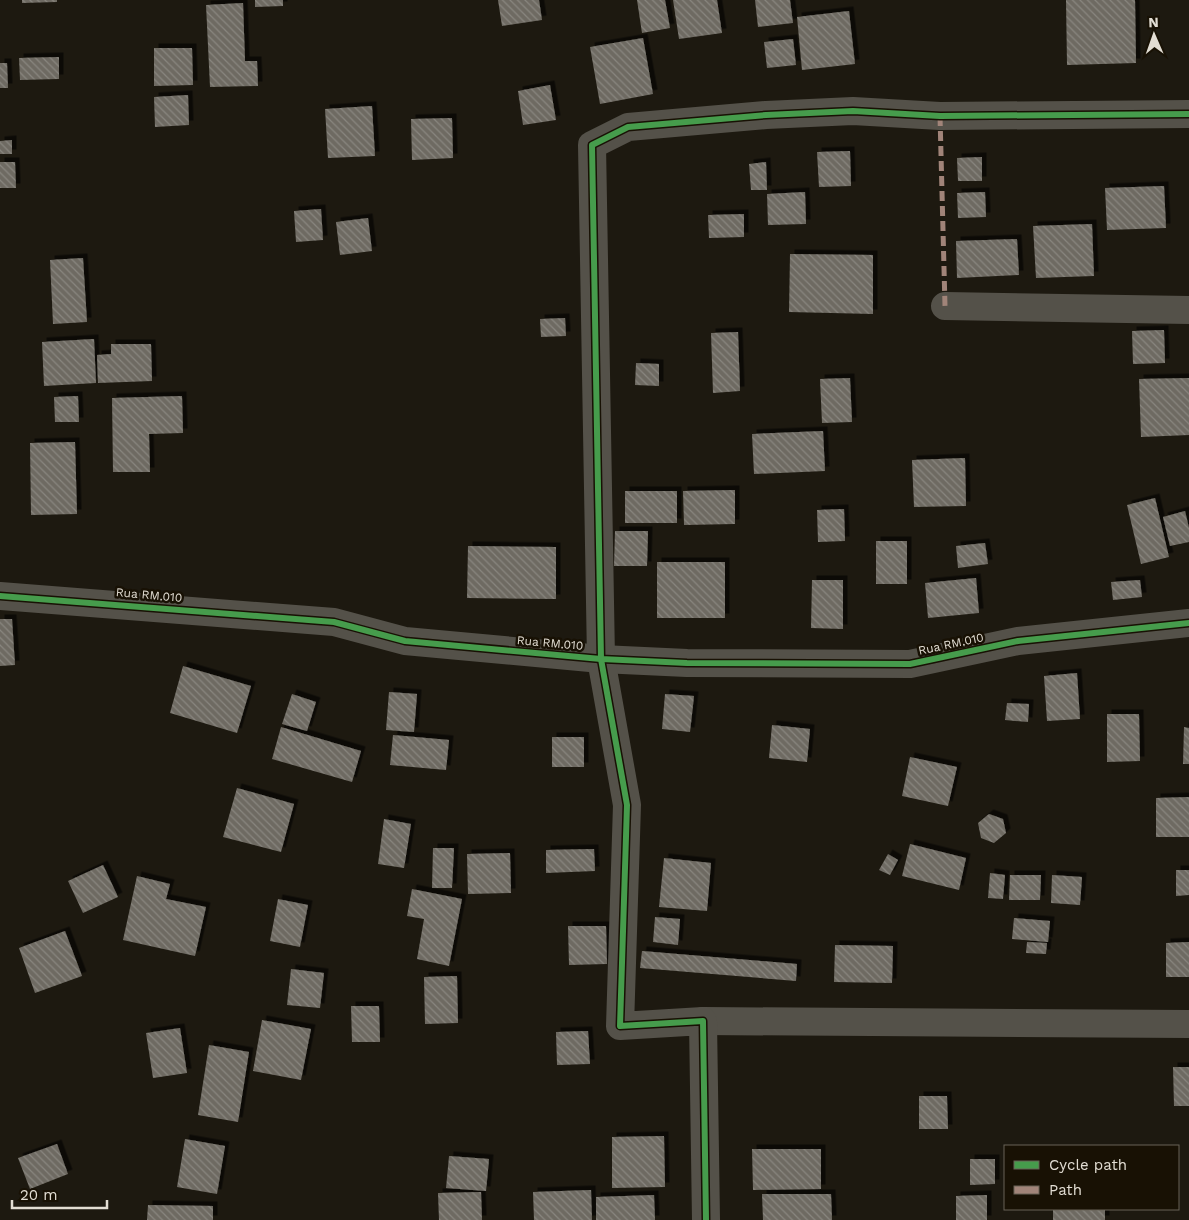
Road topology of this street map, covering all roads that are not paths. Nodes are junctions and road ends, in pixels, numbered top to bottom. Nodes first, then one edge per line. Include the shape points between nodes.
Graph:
1 (1189, 114) edge
2 (945, 306) dead end
3 (1189, 310) edge
4 (0, 596) edge
5 (1189, 623) edge
6 (601, 658) junction
7 (703, 1021) junction
8 (1189, 1024) edge
9 (706, 1220) edge

1 - 6 street via 940,116 853,111 766,115 628,127 592,146
2 - 3 street
4 - 6 street, Rua RM.010 via 334,622 405,641
5 - 6 street, Rua RM.010 via 1018,641 910,664 687,663
6 - 7 street via 627,805 620,1026
7 - 8 street
7 - 9 street

